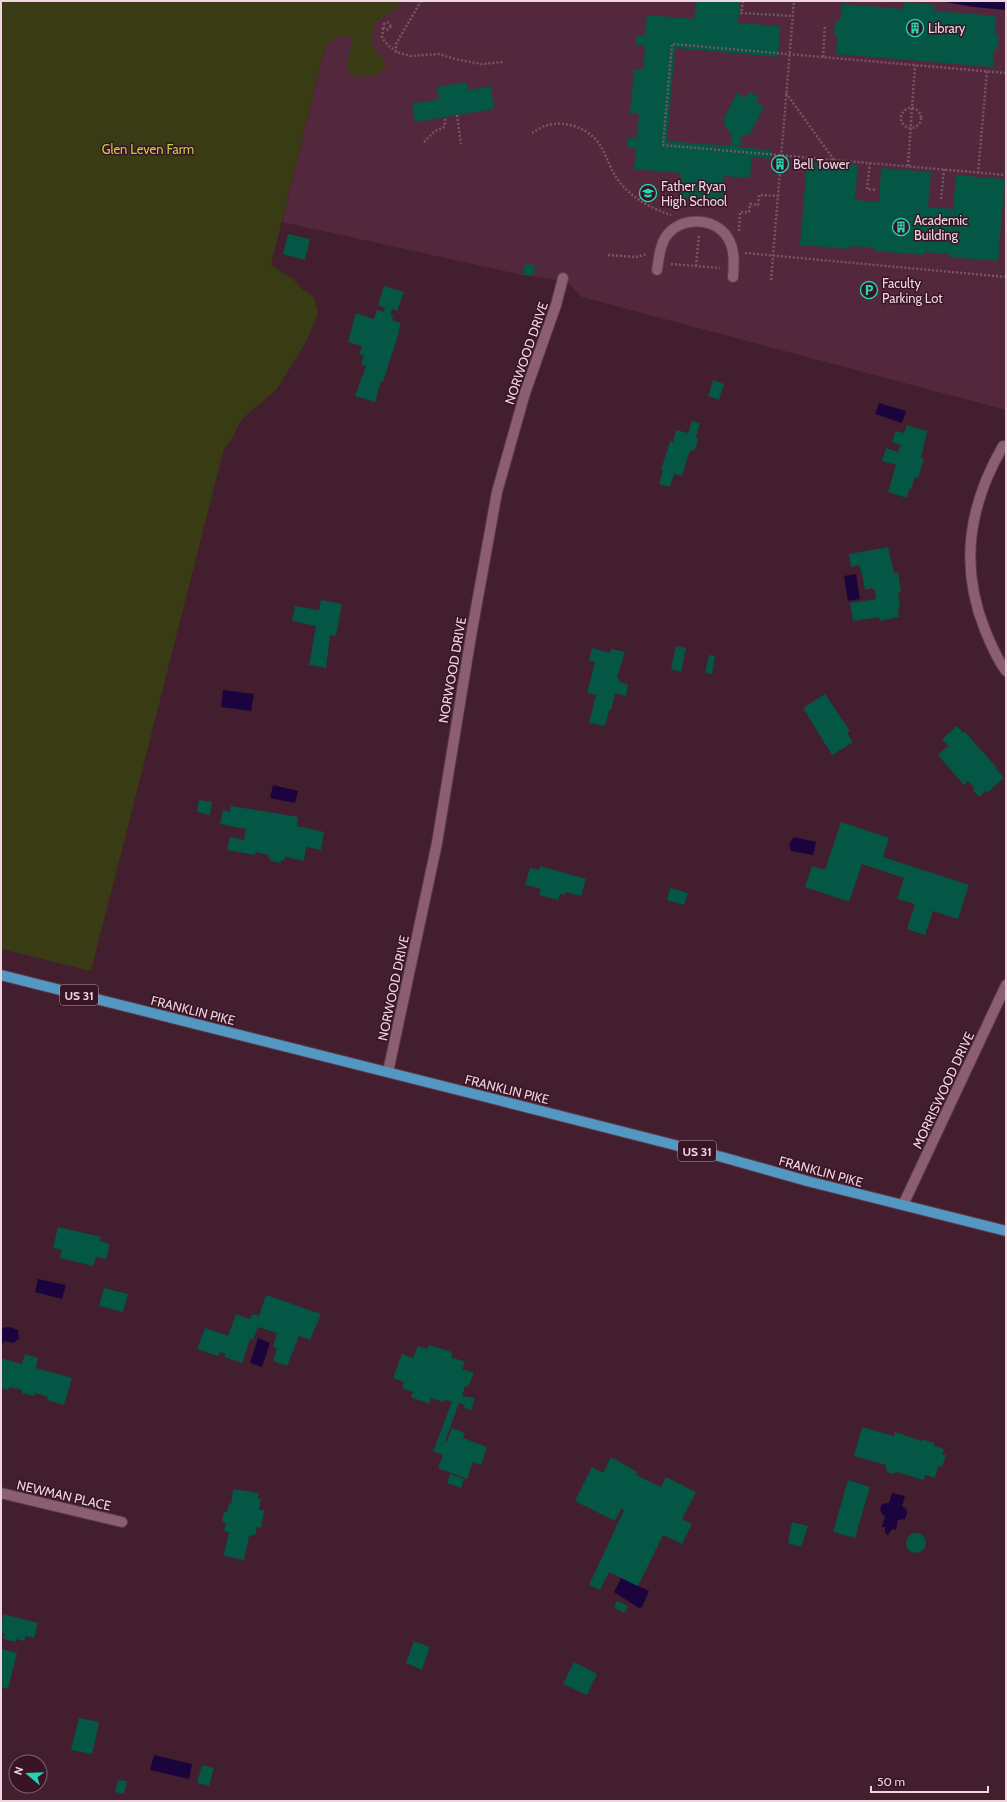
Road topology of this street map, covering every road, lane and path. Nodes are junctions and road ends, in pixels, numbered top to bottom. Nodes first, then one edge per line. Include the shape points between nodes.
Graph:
1 (422, 1) edge
2 (743, 1) edge
3 (794, 2) edge
4 (793, 16) junction
5 (825, 25) dead end
6 (384, 28) dead end
7 (396, 52) junction
8 (790, 54) junction
9 (823, 57) junction
10 (503, 62) dead end
11 (915, 65) junction
12 (987, 71) junction
13 (1006, 73) edge
14 (786, 93) junction
15 (912, 108) junction
16 (457, 115) dead end
17 (445, 117) dead end
18 (910, 128) junction
19 (532, 133) dead end
20 (424, 142) dead end
21 (461, 144) dead end
22 (781, 155) junction
23 (834, 160) junction
24 (870, 163) junction
25 (908, 166) junction
26 (944, 170) junction
27 (978, 172) junction
28 (1006, 175) edge
29 (877, 190) dead end
30 (778, 196) junction
31 (941, 199) dead end
32 (670, 218) dead end
33 (700, 222) junction
34 (736, 232) dead end
35 (649, 249) dead end
36 (744, 249) dead end
37 (608, 255) dead end
38 (773, 256) junction
39 (671, 264) dead end
40 (696, 266) junction
41 (720, 268) dead end
42 (657, 270) dead end
43 (733, 277) dead end
44 (1006, 277) edge
45 (564, 278) dead end
46 (771, 280) dead end
47 (1003, 446) dead end
48 (1006, 671) edge
49 (1, 975) edge
50 (1006, 985) edge
51 (388, 1072) junction
52 (903, 1205) junction
53 (1006, 1231) edge
54 (1, 1493) edge
55 (122, 1522) dead end

1 - 7 path via 396,44
2 - 4 path via 741,13
3 - 4 path
4 - 8 path
5 - 9 path
6 - 7 path via 382,38
7 - 10 path via 411,56 439,54 481,64
8 - 9 path
8 - 14 path
8 - 22 path via 672,44 663,145
9 - 11 path
11 - 12 path
11 - 15 path
12 - 13 path
12 - 27 path
14 - 22 path
14 - 23 path
15 - 18 path
15 - 18 path via 904,111 901,118 903,125
15 - 18 path via 920,113 921,120 917,127
16 - 21 path
17 - 20 path via 443,128 435,131
18 - 25 path
19 - 32 path via 548,125 557,124 580,128 590,134 599,144 622,186 649,207 674,216
22 - 23 path
22 - 30 path
23 - 24 path
24 - 25 path
24 - 29 path via 867,189
25 - 26 path
26 - 27 path
26 - 31 path
27 - 28 path
30 - 34 path via 759,195 758,205 750,204 749,212 740,212 738,236
30 - 38 path
33 - 40 path
33 - 42 street via 683,224 670,231 660,249
33 - 43 street via 717,228 727,236 734,256
35 - 37 path via 646,254 636,258
36 - 38 path via 745,254
38 - 44 path
38 - 46 path
39 - 40 path
40 - 41 path
45 - 51 street, NORWOOD DRIVE via 523,400 497,492 437,843
47 - 48 street via 979,498 970,549 973,587 979,614 993,650
49 - 51 main road, FRANKLIN PIKE / US 31
50 - 52 street, MORRISWOOD DRIVE
51 - 52 main road, FRANKLIN PIKE / US 31
52 - 53 main road, FRANKLIN PIKE / US 31
54 - 55 street, NEWMAN PLACE

